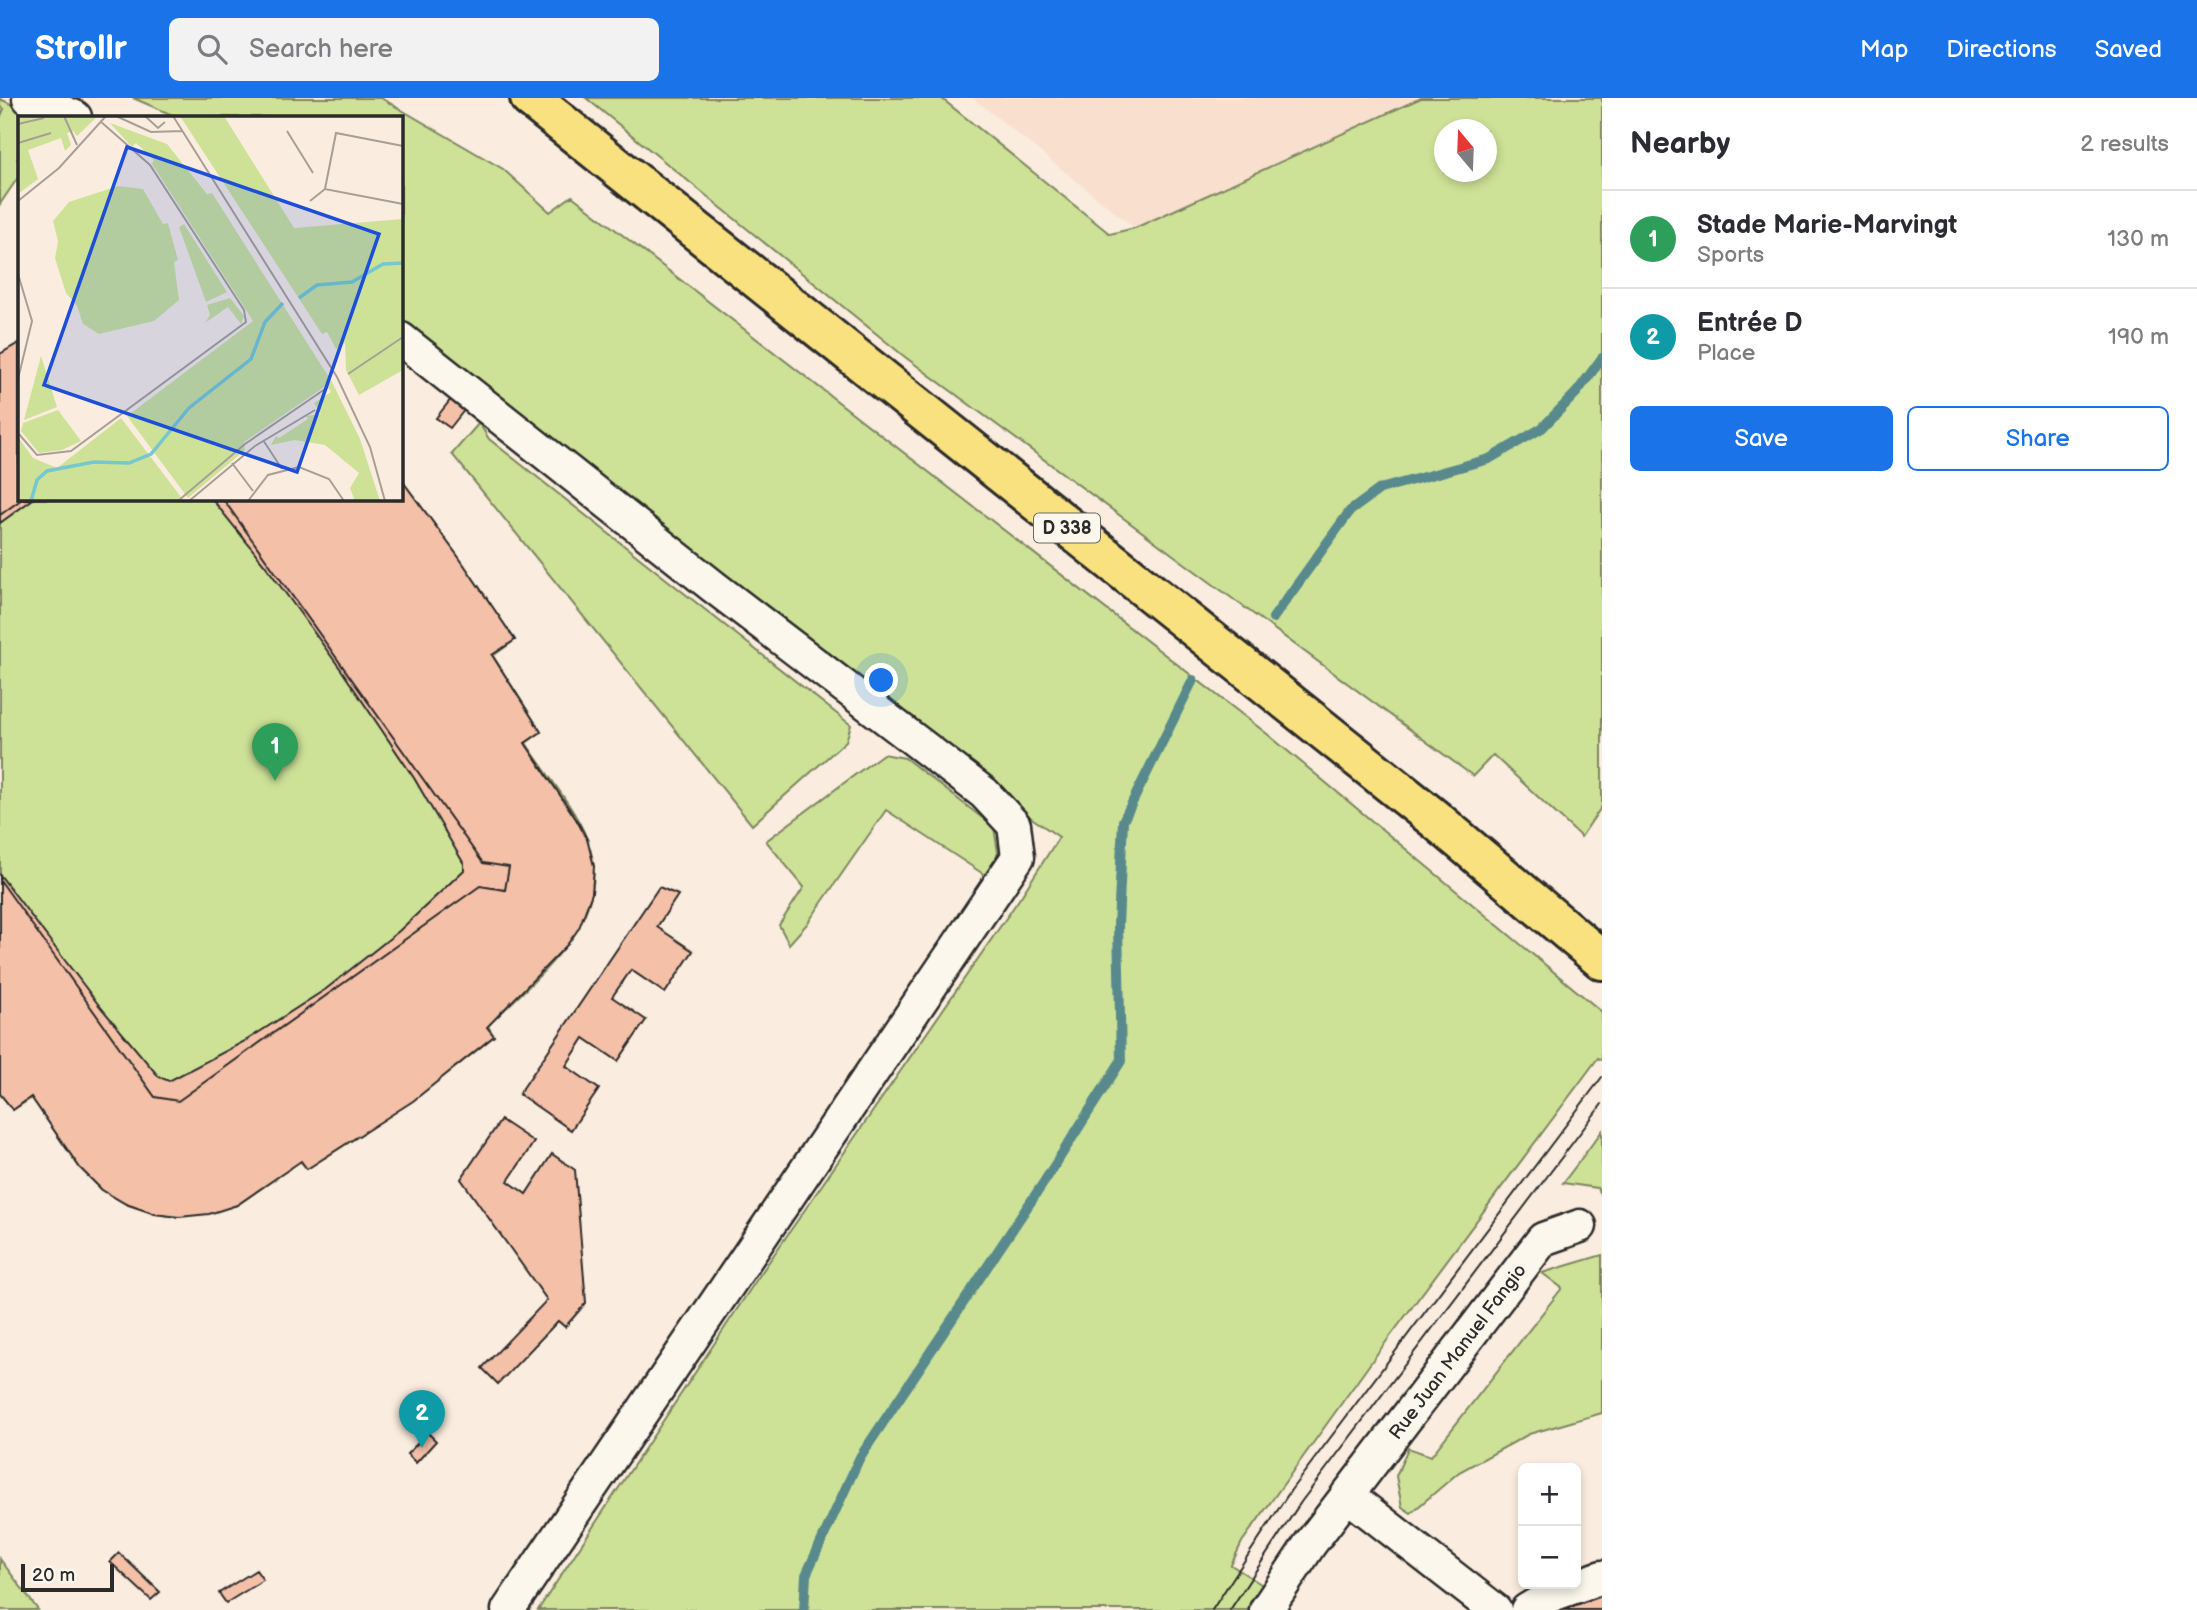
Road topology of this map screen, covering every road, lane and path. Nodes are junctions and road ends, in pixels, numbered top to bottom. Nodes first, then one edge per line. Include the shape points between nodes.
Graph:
1 (29, 98) edge
2 (530, 98) edge
3 (73, 116) edge
4 (402, 341) edge
5 (1602, 960) edge
6 (1580, 1226) dead end
7 (1347, 1495) junction
8 (1602, 1577) edge
9 (508, 1610) edge
10 (1266, 1610) edge
11 (1495, 1610) edge
12 (1527, 1610) edge

1 - 3 street
2 - 5 main road, D 338 via 1436,820
4 - 9 street via 984,793 1014,825 1018,857
6 - 7 street, Rue Juan Manuel Fangio via 1542,1239
7 - 10 street, Rue Juan Manuel Fangio
7 - 11 street
8 - 12 street via 1552,1595

